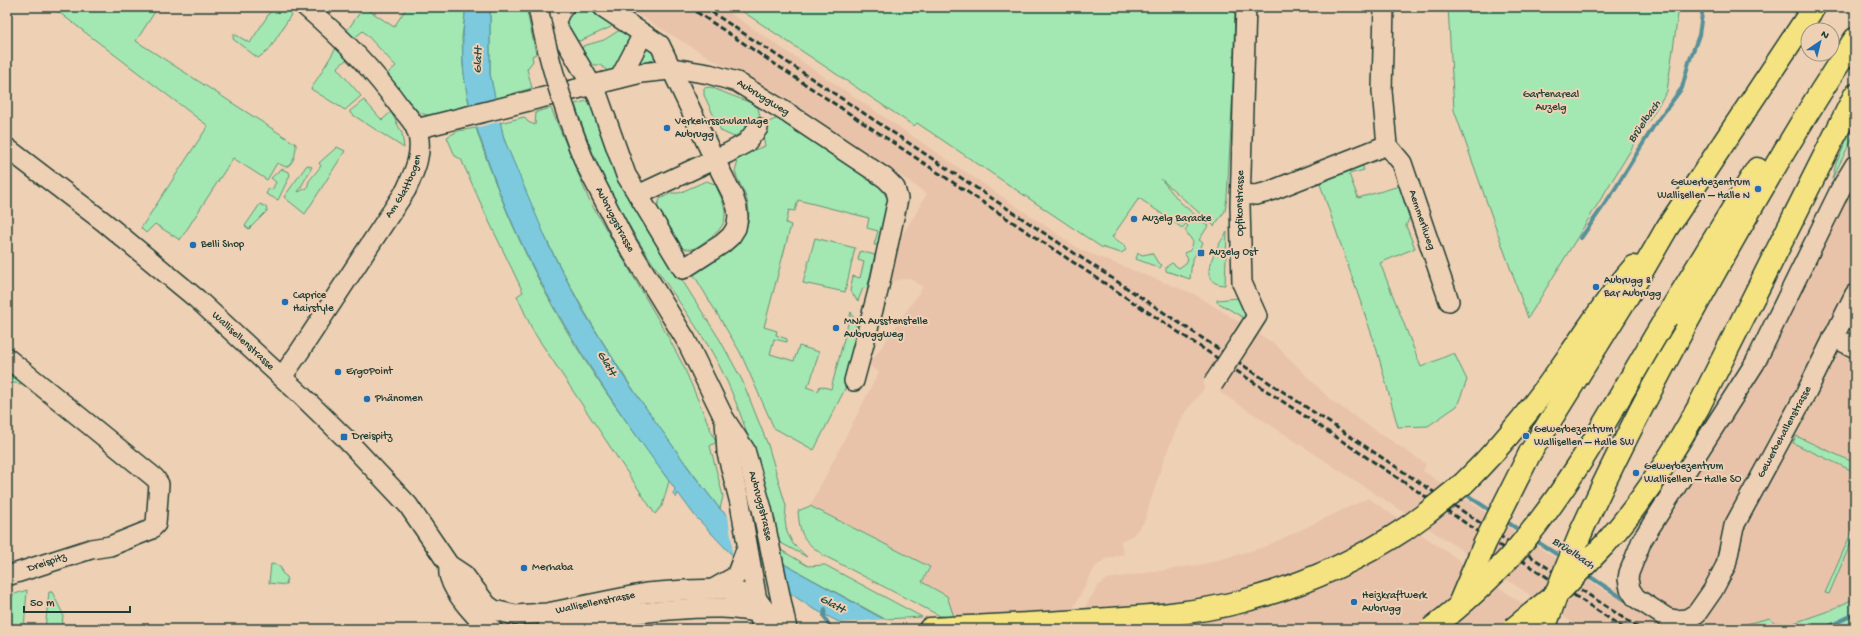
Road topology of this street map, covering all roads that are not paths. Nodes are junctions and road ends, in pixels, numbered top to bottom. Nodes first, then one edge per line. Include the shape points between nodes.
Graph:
1 (306, 7) edge
2 (538, 7) edge
3 (564, 7) edge
4 (603, 7) edge
5 (1246, 7) edge
6 (1384, 7) edge
7 (1814, 7) edge
8 (643, 34) junction
9 (1853, 42) edge
10 (672, 70) junction
11 (620, 78) junction
12 (592, 85) junction
13 (1815, 89) junction
14 (1853, 98) edge
15 (775, 106) junction
16 (416, 129) junction
17 (1387, 145) junction
18 (7, 148) edge
19 (715, 160) junction
20 (1855, 165) edge
21 (638, 194) junction
22 (1242, 194) junction
23 (1667, 228) junction
24 (1855, 294) edge
25 (1449, 301) dead end
26 (1833, 337) junction
27 (1855, 348) edge
28 (7, 358) edge
29 (282, 377) junction
30 (854, 381) dead end
31 (1213, 384) dead end
32 (724, 418) junction
33 (747, 546) junction
34 (449, 565) junction
35 (7, 576) edge
36 (736, 576) joint
37 (713, 589) junction
38 (763, 606) edge
39 (492, 629) edge
40 (547, 629) edge
41 (778, 629) edge
42 (787, 629) edge
43 (930, 629) edge
44 (1431, 629) edge
45 (1451, 629) edge
46 (1513, 629) edge
47 (1544, 629) edge

1 - 16 street via 361,58
2 - 32 street, Aubruggstrasse, bridge via 562,102 585,163 624,239 694,356
3 - 12 street via 555,23
4 - 8 street
5 - 22 street, Opfikonstrasse
6 - 17 street via 1382,91
7 - 23 highway
8 - 10 street via 660,45
8 - 11 street
9 - 13 highway
10 - 11 street, Aubruggweg
10 - 15 street, Aubruggweg via 709,74 737,82
10 - 19 street
11 - 12 street, Aubruggweg
12 - 16 street, Aubruggweg
12 - 21 street via 626,175
13 - 44 highway, bridge via 1702,257 1559,494 1533,530 1502,565 1468,599
13 - 47 highway, bridge via 1643,406 1576,544
14 - 46 highway, bridge via 1729,348 1669,459 1635,509 1594,557 1562,589
15 - 19 street via 746,143
15 - 30 street, Aubruggweg via 885,178 895,188 898,199 878,291
16 - 29 street, Am Glattbogen via 416,170 406,190
17 - 22 street via 1268,192 1256,195
17 - 25 street, Aemmerliweg via 1402,163
18 - 29 street, Wallisellenstrasse via 104,222 197,299
19 - 21 street
19 - 21 street via 737,208 736,228 722,244 683,269
20 - 26 street, Gewerbehallenstrasse via 1738,393 1642,540 1628,579 1630,590 1636,598 1667,618 1687,619 1697,613 1726,565 1734,526 1806,393
22 - 31 street, Opfikonstrasse, bridge via 1242,283 1257,316
23 - 43 highway, bridge via 1612,292 1544,391 1501,445 1446,499 1376,548 1303,582 1242,601 1193,611 1114,619
23 - 45 highway, bridge via 1530,453 1485,543
24 - 26 street, Gewerbehallenstrasse
26 - 27 street
28 - 35 street, Dreispitz via 155,478 159,484 156,524 150,530 110,546 91,549
29 - 34 street, Wallisellenstrasse via 335,427 408,505
32 - 33 street, Aubruggstrasse via 727,453 740,503
32 - 38 street, Aubruggstrasse via 746,450 766,528 775,576
33 - 36 street, Aubruggstrasse
33 - 38 street, Aubruggstrasse
34 - 37 street, Wallisellenstrasse via 464,575 488,605 515,616 547,614 646,593
34 - 39 street, Wallisellenstrasse via 450,578 459,595 482,622
36 - 37 street, Wallisellenstrasse
37 - 38 street, Wallisellenstrasse via 735,591
38 - 40 street, Wallisellenstrasse via 660,610
38 - 41 street, Aubruggstrasse
38 - 42 street, Aubruggstrasse

